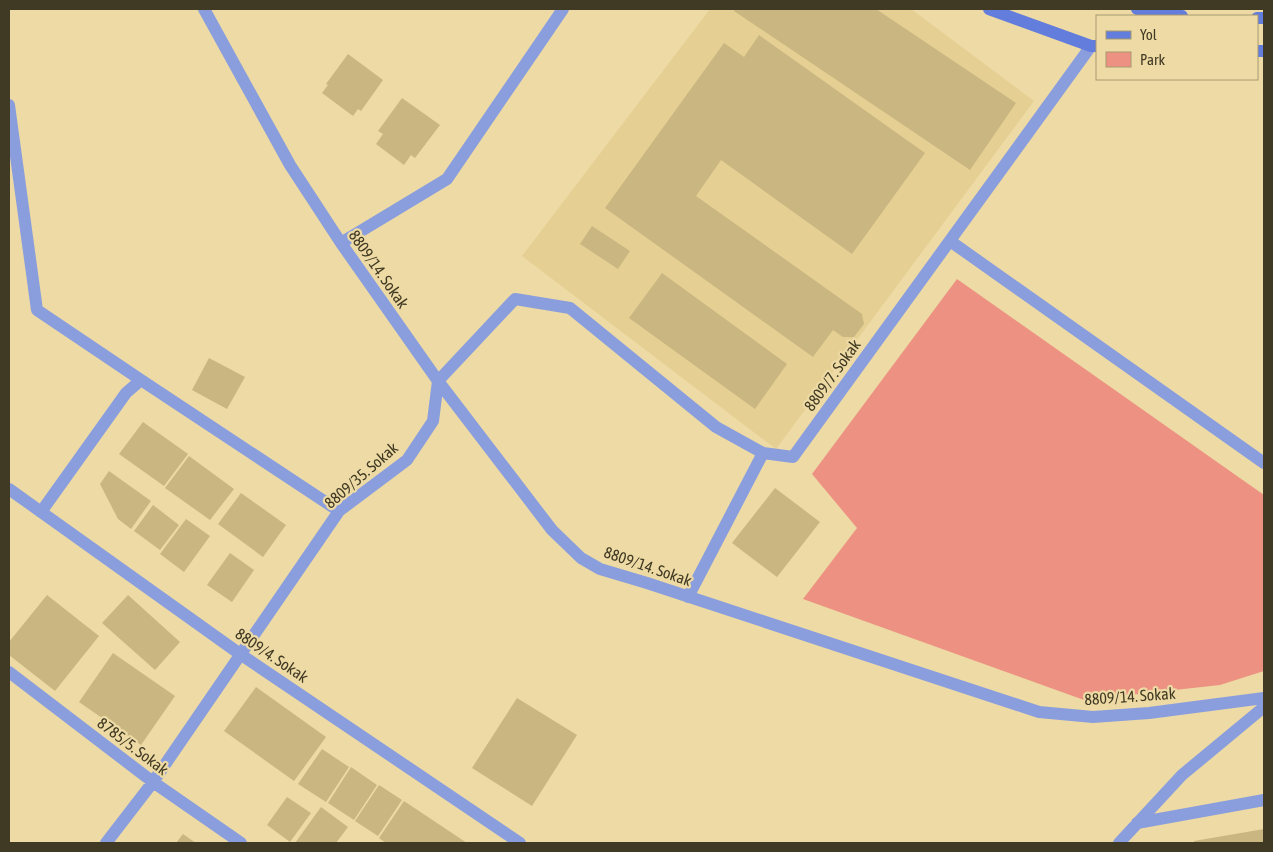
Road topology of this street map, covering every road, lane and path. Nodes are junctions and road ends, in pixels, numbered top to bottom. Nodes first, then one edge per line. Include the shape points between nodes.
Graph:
1 (204, 9) edge
2 (563, 9) edge
3 (989, 9) edge
4 (1137, 9) edge
5 (1164, 11) edge
6 (1178, 15) edge
7 (1094, 46) edge
8 (9, 105) edge
9 (950, 241) junction
10 (341, 243) junction
11 (141, 380) junction
12 (438, 381) junction
13 (762, 453) junction
14 (1264, 463) edge
15 (9, 489) edge
16 (339, 511) junction
17 (41, 512) junction
18 (688, 597) junction
19 (240, 654) junction
20 (9, 672) edge
21 (1264, 698) edge
22 (1264, 707) edge
23 (153, 782) junction
24 (1264, 800) edge
25 (1137, 823) junction
26 (513, 841) edge
27 (106, 843) edge
28 (241, 843) edge
29 (1119, 843) edge

1 - 10 street, 8809/14. Sokak via 290,164
2 - 10 street via 447,179
3 - 7 street
4 - 5 street
5 - 6 street
7 - 9 street, 8809/7. Sokak
8 - 11 street via 37,310
9 - 13 street, 8809/7. Sokak via 794,457
9 - 14 street
10 - 12 street, 8809/14. Sokak
11 - 16 street
11 - 17 street via 126,394
12 - 13 street, 8809/7. Sokak via 516,299 570,308 716,427
12 - 16 street, 8809/35. Sokak via 433,421 407,460
12 - 18 street, 8809/14. Sokak via 552,530 581,558 600,569
13 - 18 street
15 - 17 street, 8809/4. Sokak
16 - 19 street, 8809/35. Sokak
17 - 19 street, 8809/4. Sokak
18 - 21 street, 8809/14. Sokak via 1038,712 1093,717
19 - 23 street, 8809/35. Sokak
19 - 26 street, 8809/4. Sokak
20 - 23 street, 8785/5. Sokak
22 - 25 street via 1182,775
23 - 27 street, 8809/35. Sokak
23 - 28 street, 8785/5. Sokak
24 - 25 street
25 - 29 street

